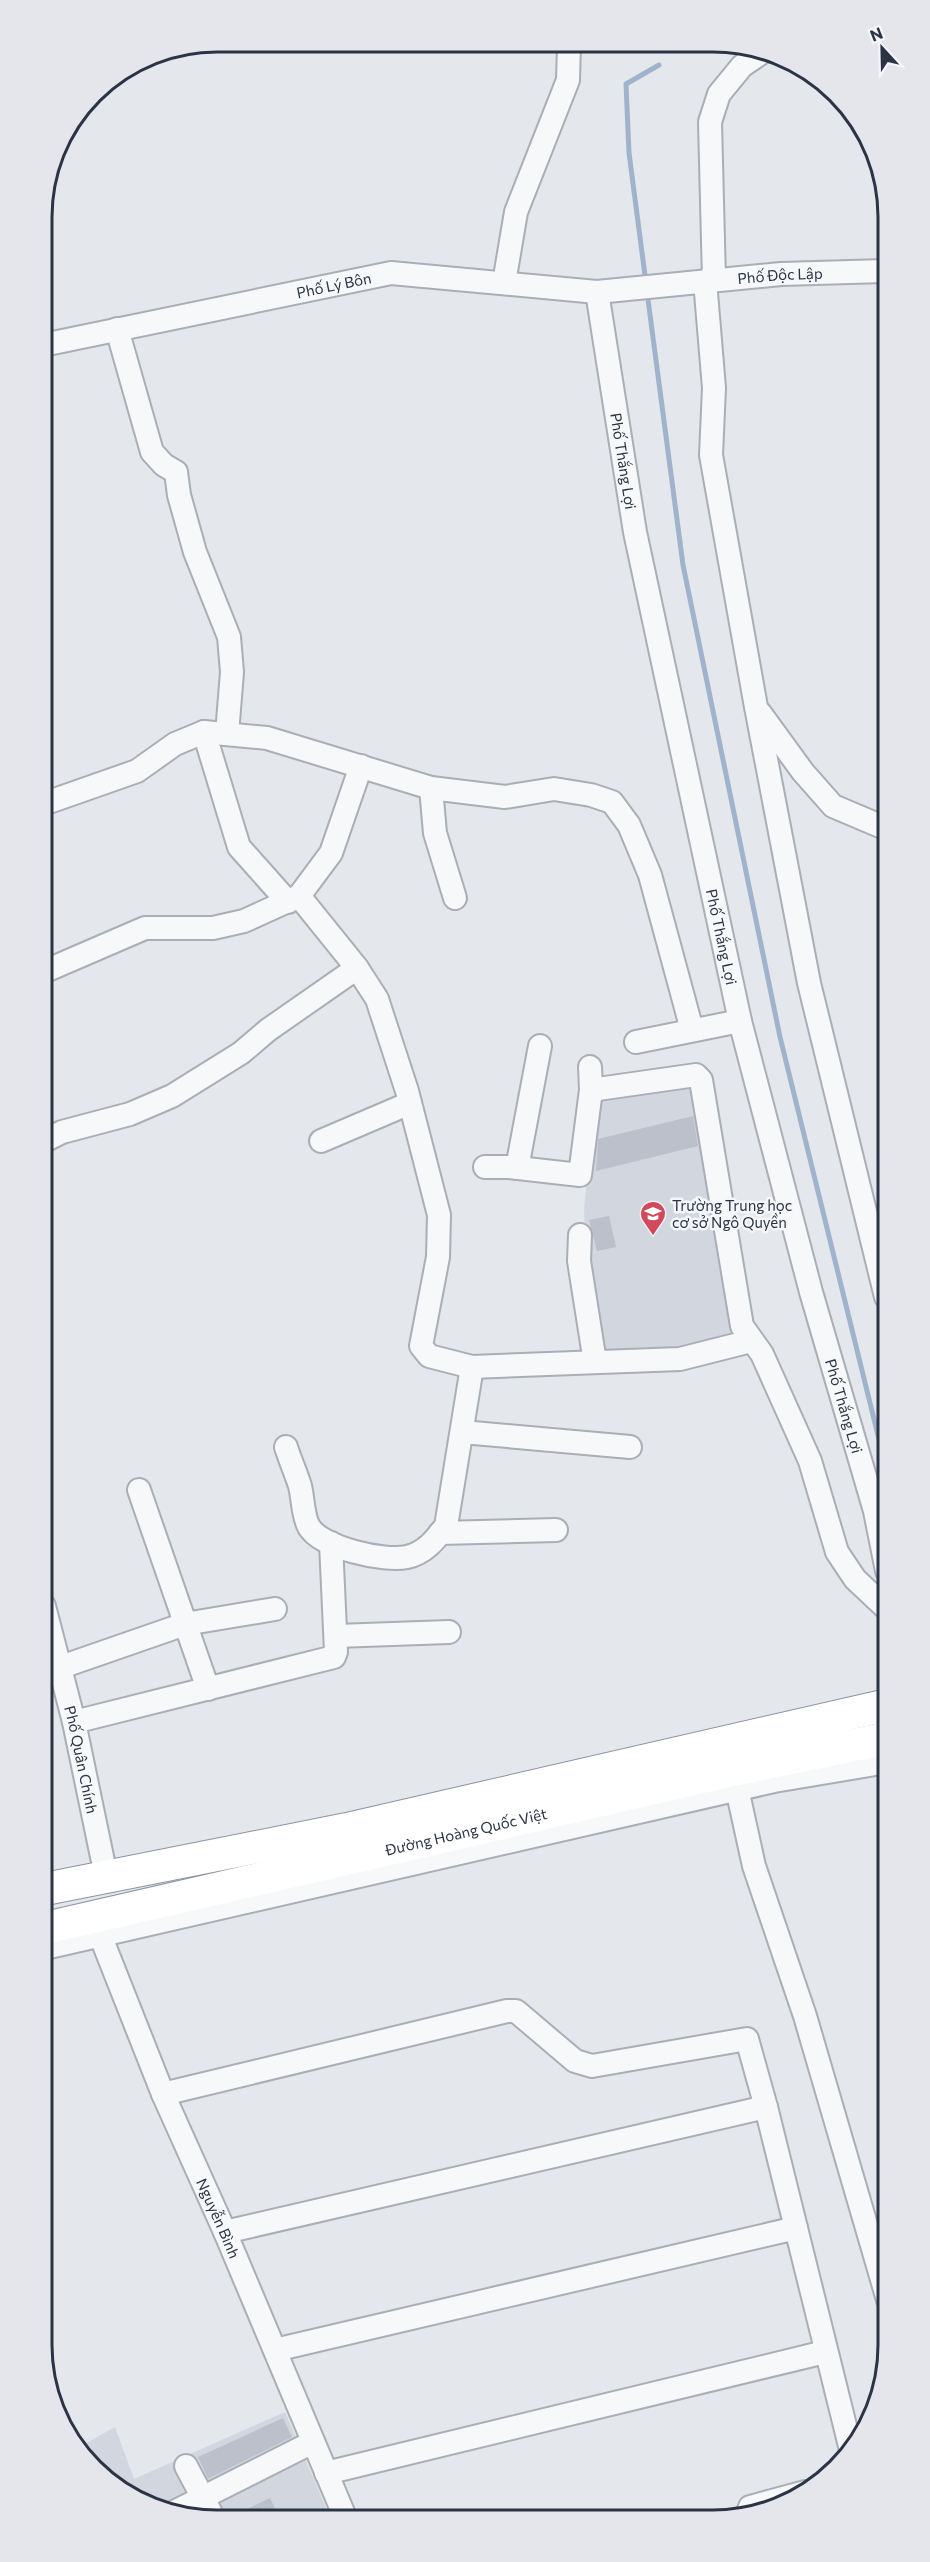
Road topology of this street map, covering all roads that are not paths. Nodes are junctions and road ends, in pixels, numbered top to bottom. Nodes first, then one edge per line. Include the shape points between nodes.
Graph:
1 (569, 52) edge
2 (754, 58) edge
3 (878, 271) edge
4 (709, 281) junction
5 (504, 283) junction
6 (628, 290) joint
7 (597, 292) junction
8 (117, 329) junction
9 (53, 343) edge
10 (756, 707) junction
11 (204, 732) junction
12 (227, 734) junction
13 (361, 766) junction
14 (430, 788) junction
15 (53, 801) edge
16 (878, 825) edge
17 (455, 898) dead end
18 (294, 899) junction
19 (53, 968) edge
20 (357, 968) junction
21 (740, 1021) junction
22 (692, 1030) junction
23 (636, 1042) dead end
24 (540, 1046) dead end
25 (590, 1067) dead end
26 (591, 1090) junction
27 (410, 1103) junction
28 (53, 1137) edge
29 (321, 1141) dead end
30 (485, 1167) dead end
31 (517, 1168) junction
32 (580, 1235) dead end
33 (878, 1263) edge
34 (752, 1341) junction
35 (595, 1362) junction
36 (472, 1367) junction
37 (462, 1432) junction
38 (286, 1447) dead end
39 (630, 1447) dead end
40 (139, 1490) dead end
41 (877, 1524) edge
42 (556, 1530) dead end
43 (440, 1533) junction
44 (331, 1543) junction
45 (877, 1601) edge
46 (275, 1609) dead end
47 (185, 1624) junction
48 (449, 1632) dead end
49 (52, 1636) edge
50 (336, 1636) junction
51 (61, 1667) junction
52 (208, 1689) junction
53 (877, 1707) edge
54 (74, 1722) junction
55 (877, 1741) edge
56 (877, 1763) edge
57 (735, 1780) junction
58 (106, 1876) junction
59 (52, 1887) edge
60 (97, 1927) junction
61 (52, 1928) edge
62 (52, 1945) edge
63 (163, 2094) junction
64 (766, 2107) junction
65 (796, 2228) junction
66 (225, 2232) junction
67 (877, 2263) edge
68 (275, 2350) junction
69 (825, 2352) junction
70 (848, 2439) edge
71 (313, 2442) junction
72 (186, 2466) dead end
73 (326, 2473) junction
74 (208, 2507) edge
75 (342, 2510) edge

1 - 5 street via 568,80 516,212
2 - 4 street via 719,94 710,122
3 - 4 street, Phố Độc Lập
4 - 6 street, Phố Độc Lập
4 - 10 street via 714,388 711,455
5 - 7 street, Phố Lý Bôn
5 - 8 street, Phố Lý Bôn via 377,274
6 - 7 street, Phố Lý Bôn
7 - 21 street, Phố Thắng Lợi via 635,532
8 - 9 street, Phố Lý Bôn
8 - 12 street via 152,452 176,472 195,552 229,637 232,672
10 - 16 street via 833,806
10 - 33 street via 808,983
11 - 12 street
11 - 15 street via 175,744 137,771
11 - 18 street via 239,847
12 - 13 street via 267,738
13 - 14 street
13 - 18 street via 331,854
14 - 17 street via 435,833
14 - 22 street via 505,797 554,789 612,802 629,825 650,875
18 - 19 street via 244,921 213,928 145,928
18 - 20 street
20 - 27 street via 377,999
20 - 28 street via 233,1059 172,1096 130,1114
21 - 22 street
21 - 41 street, Phố Thắng Lợi
22 - 23 street
24 - 31 street
25 - 26 street
26 - 31 street via 580,1175
26 - 34 street via 696,1075 701,1080 742,1326
27 - 29 street
27 - 36 street via 439,1215 438,1257 421,1346 429,1356
30 - 31 street
32 - 35 street via 579,1261
34 - 35 street via 680,1359
34 - 45 street via 762,1354 810,1461 837,1552 855,1579
35 - 36 street
36 - 37 street
37 - 39 street
37 - 43 street via 446,1526
38 - 44 street via 309,1527
40 - 47 street
42 - 43 street
43 - 44 street via 433,1543 406,1557 379,1557
44 - 50 street
46 - 47 street
47 - 51 street
47 - 52 street
48 - 50 street
49 - 51 street, Phố Quân Chính
50 - 52 street via 334,1657
51 - 54 street, Phố Quân Chính
52 - 54 street
53 - 58 highway, Đường Hoàng Quốc Việt via 347,1828
54 - 58 street, Phố Quân Chính
55 - 57 highway, Đường Hoàng Quốc Việt
56 - 57 street
57 - 60 highway, Đường Hoàng Quốc Việt
57 - 67 street via 754,1866 805,2016
58 - 59 highway, Đường Hoàng Quốc Việt
60 - 61 highway, Đường Hoàng Quốc Việt
60 - 62 street
60 - 63 street, Nguyễn Bình
63 - 64 street via 516,2011 575,2061 592,2066 747,2039
63 - 66 street, Nguyễn Bình
64 - 65 street
64 - 66 street
65 - 68 street
65 - 69 street
66 - 68 street, Nguyễn Bình
68 - 71 street, Nguyễn Bình
69 - 70 street
69 - 73 street
71 - 73 street, Nguyễn Bình
71 - 74 street
72 - 74 street
73 - 75 street, Nguyễn Bình

